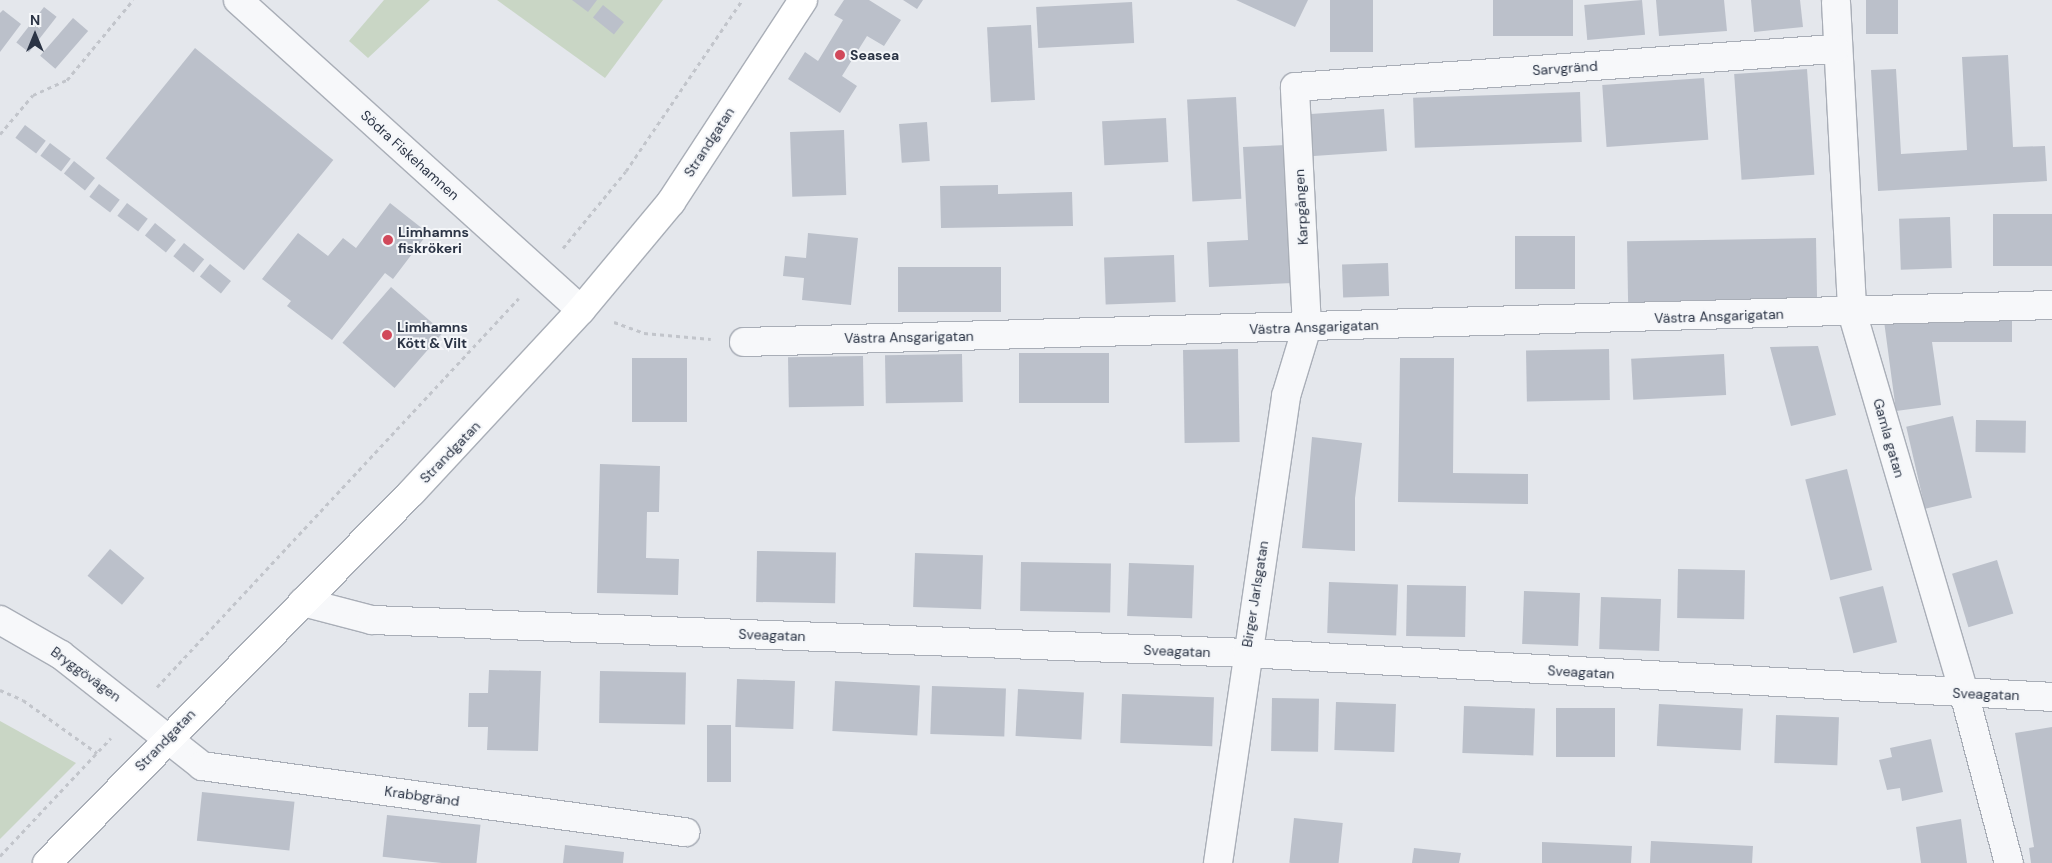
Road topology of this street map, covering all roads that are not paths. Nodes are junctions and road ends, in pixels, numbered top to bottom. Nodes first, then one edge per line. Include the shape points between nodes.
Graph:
1 (238, 0) edge
2 (803, 0) edge
3 (1836, 2) dead end
4 (1835, 49) junction
5 (1295, 87) joint
6 (2052, 304) edge
7 (581, 310) junction
8 (1852, 312) junction
9 (1307, 327) junction
10 (744, 342) road end
11 (303, 602) junction
12 (0, 620) edge
13 (1246, 653) junction
14 (1964, 694) junction
15 (2052, 697) edge
16 (165, 739) junction
17 (686, 832) dead end
18 (46, 863) edge
19 (1218, 863) edge
20 (2009, 863) edge

1 - 7 street, Södra Fiskehamnen
2 - 7 street, Strandgatan via 671,202
3 - 4 street, Gamla gatan
4 - 5 street, Sarvgränd
4 - 8 street, Gamla gatan
5 - 9 street, Karpgången
6 - 8 street, Västra Ansgarigatan
7 - 11 street, Strandgatan via 513,387
8 - 9 street, Västra Ansgarigatan
8 - 14 street, Gamla gatan
9 - 10 street, Västra Ansgarigatan
9 - 13 street, Birger Jarlsgatan via 1286,396
11 - 13 street, Sveagatan via 372,620
11 - 16 street, Strandgatan
12 - 16 street, Bryggövägen via 61,655 136,710
13 - 14 street, Sveagatan
13 - 19 street, Birger Jarlsgatan
14 - 15 street, Sveagatan
14 - 20 street, Gamla gatan
16 - 17 street, Krabbgränd via 202,766
16 - 18 street, Strandgatan

